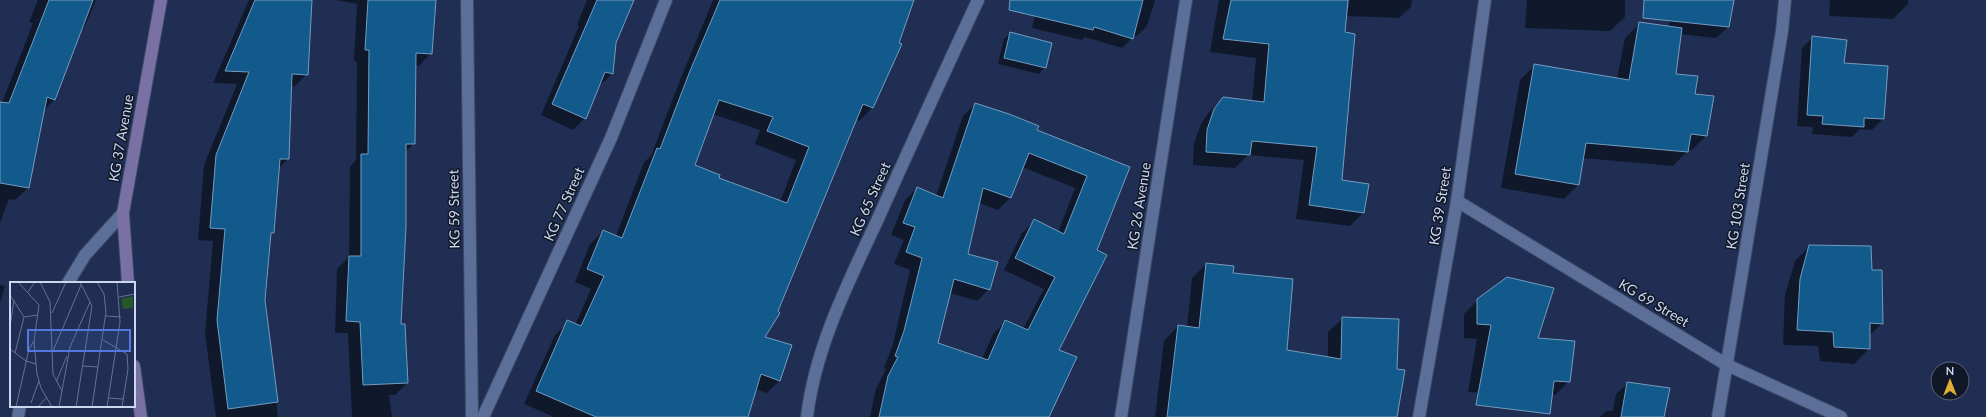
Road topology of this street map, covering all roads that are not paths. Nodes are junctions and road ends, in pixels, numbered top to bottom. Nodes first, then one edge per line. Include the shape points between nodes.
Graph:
1 (161, 0) edge
2 (466, 0) edge
3 (666, 0) edge
4 (978, 0) edge
5 (1186, 0) edge
6 (1485, 0) edge
7 (1785, 0) edge
8 (1457, 201) junction
9 (123, 213) junction
10 (69, 282) edge
11 (128, 282) edge
12 (1727, 364) junction
13 (135, 373) edge
14 (809, 402) junction
15 (20, 407) edge
16 (18, 417) edge
17 (141, 417) edge
18 (472, 417) edge
19 (483, 417) edge
20 (802, 417) edge
21 (807, 417) edge
22 (1121, 417) edge
23 (1420, 417) edge
24 (1718, 417) edge
25 (1841, 417) edge

1 - 9 street, KG 37 Avenue
2 - 18 street, KG 59 Street
3 - 19 street, KG 77 Street via 611,138
4 - 14 street, KG 65 Street via 829,331
5 - 22 street, KG 26 Avenue
6 - 8 street, KG 39 Street
7 - 12 street, KG 103 Street
8 - 12 street, KG 69 Street
8 - 23 street, KG 39 Street
9 - 10 street via 84,255
9 - 11 street, KG 37 Avenue
12 - 24 street, KG 103 Street
12 - 25 street, KG 69 Street
13 - 17 street
14 - 20 street
14 - 21 street, KG 65 Street
15 - 16 street

